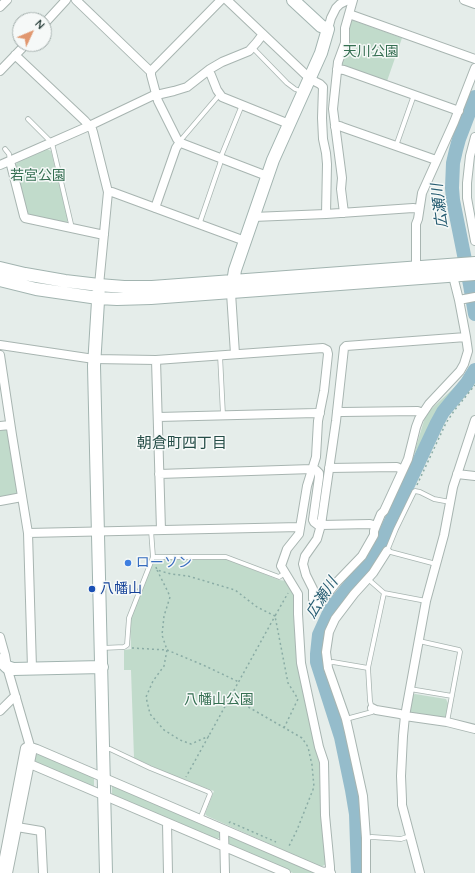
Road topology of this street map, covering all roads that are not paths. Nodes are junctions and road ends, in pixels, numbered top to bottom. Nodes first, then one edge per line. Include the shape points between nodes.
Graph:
1 (7, 0) edge
2 (66, 0) edge
3 (76, 0) edge
4 (221, 0) edge
5 (227, 0) edge
6 (293, 0) edge
7 (348, 0) edge
8 (353, 0) edge
9 (464, 0) edge
10 (339, 2) edge
11 (475, 4) edge
12 (0, 7) edge
13 (349, 14) junction
14 (52, 15) edge
15 (328, 29) junction
16 (263, 34) junction
17 (252, 47) junction
18 (18, 52) edge
19 (15, 55) junction
20 (475, 59) edge
21 (475, 68) edge
22 (337, 69) junction
23 (0, 71) edge
24 (208, 71) junction
25 (151, 72) junction
26 (310, 78) junction
27 (303, 93) junction
28 (220, 94) junction
29 (156, 95) junction
30 (414, 95) junction
31 (242, 105) junction
32 (459, 111) junction
33 (28, 119) dead end
34 (289, 124) junction
35 (89, 126) junction
36 (335, 127) junction
37 (475, 137) edge
38 (52, 142) junction
39 (180, 142) junction
40 (396, 146) junction
41 (5, 149) dead end
42 (472, 156) edge
43 (221, 159) junction
44 (436, 160) junction
45 (10, 161) junction
46 (0, 165) edge
47 (267, 176) junction
48 (471, 189) edge
49 (108, 192) junction
50 (155, 208) junction
51 (420, 209) junction
52 (344, 213) junction
53 (326, 214) junction
54 (253, 217) junction
55 (473, 221) edge
56 (199, 224) junction
57 (71, 228) junction
58 (104, 235) junction
59 (245, 242) junction
60 (475, 242) edge
61 (416, 267) junction
62 (475, 267) edge
63 (0, 268) edge
64 (457, 272) junction
65 (0, 280) edge
66 (100, 285) junction
67 (232, 287) junction
68 (475, 297) edge
69 (98, 298) junction
70 (461, 299) junction
71 (466, 337) junction
72 (0, 345) edge
73 (235, 354) junction
74 (0, 356) edge
75 (220, 356) junction
76 (94, 359) junction
77 (156, 360) junction
78 (337, 411) junction
79 (320, 413) junction
80 (422, 413) junction
81 (223, 415) junction
82 (158, 417) junction
83 (475, 420) edge
84 (10, 425) junction
85 (0, 426) edge
86 (472, 437) edge
87 (329, 468) junction
88 (312, 469) junction
89 (403, 470) junction
90 (159, 474) junction
91 (457, 474) junction
92 (475, 476) edge
93 (22, 497) junction
94 (0, 501) edge
95 (451, 502) junction
96 (321, 525) junction
97 (376, 526) junction
98 (300, 527) junction
99 (151, 530) junction
100 (161, 530) junction
101 (97, 532) junction
102 (28, 533) junction
103 (387, 551) junction
104 (152, 557) junction
105 (436, 564) junction
106 (285, 573) junction
107 (368, 579) junction
108 (384, 593) junction
109 (426, 601) junction
110 (0, 637) edge
111 (418, 641) junction
112 (101, 648) junction
113 (4, 664) edge
114 (327, 664) junction
115 (102, 667) junction
116 (32, 668) junction
117 (368, 668) junction
118 (410, 689) junction
119 (452, 696) junction
120 (16, 697) junction
121 (372, 708) junction
122 (0, 711) edge
123 (405, 716) junction
124 (346, 719) junction
125 (447, 722) junction
126 (475, 728) edge
127 (30, 746) junction
128 (103, 749) junction
129 (30, 764) junction
130 (104, 778) junction
131 (104, 796) junction
132 (200, 819) junction
133 (167, 823) junction
134 (17, 827) junction
135 (224, 830) junction
136 (410, 836) junction
137 (366, 838) junction
138 (224, 847) junction
139 (283, 872) edge
140 (330, 872) edge
141 (1, 873) edge
142 (8, 873) edge
143 (43, 873) edge
144 (106, 873) edge
145 (168, 873) edge
146 (225, 873) edge
147 (366, 873) edge
148 (420, 873) edge

1 - 12 street
2 - 14 street
3 - 25 street
4 - 25 street
5 - 16 street
6 - 15 street via 321,26
7 - 10 street
8 - 13 street
9 - 11 street
10 - 15 street
13 - 20 street
13 - 22 street via 345,43
15 - 26 street
16 - 17 street
16 - 26 street
17 - 24 street via 249,51
17 - 27 lane via 287,83
18 - 19 street
19 - 23 street
19 - 35 street
21 - 32 street
22 - 30 street
22 - 36 street via 333,109
24 - 28 street
24 - 29 street via 187,87
25 - 29 street
26 - 27 street
26 - 53 street via 322,85 323,89 322,139 327,164
27 - 34 street
28 - 31 street
28 - 39 lane
29 - 35 street
29 - 39 street
30 - 32 street
30 - 40 lane
31 - 34 street
31 - 43 lane
32 - 44 street
33 - 38 lane
34 - 47 street
35 - 38 street
35 - 49 street via 93,132
36 - 40 street via 340,126
36 - 52 street
37 - 42 street
38 - 45 street
38 - 57 lane
39 - 43 street
39 - 50 street
40 - 44 street
41 - 45 lane
42 - 48 street via 467,177
43 - 47 street
43 - 56 lane
44 - 51 street via 422,193
45 - 46 street
45 - 57 street via 25,218
47 - 54 street
48 - 55 street via 467,198
49 - 50 street
49 - 58 street
50 - 56 street
51 - 52 street
51 - 61 street via 416,224
52 - 53 street
53 - 54 street
54 - 59 street
55 - 60 street
56 - 59 street
57 - 58 street
58 - 66 street
59 - 67 street
61 - 64 street
61 - 67 street
62 - 64 street
63 - 66 street
64 - 67 street
64 - 70 street
65 - 69 street via 36,289
66 - 67 street
66 - 69 street
67 - 69 street via 151,298
67 - 73 street
68 - 70 street
69 - 76 street
70 - 71 street
71 - 78 street via 346,346 343,351
71 - 80 street via 468,351 460,371
72 - 76 street
73 - 75 street
73 - 79 street via 325,348 328,354
74 - 84 street
75 - 77 street
75 - 81 lane
76 - 77 street
76 - 101 street
77 - 82 street
78 - 80 street
78 - 87 street
79 - 81 street
79 - 88 street via 317,454
80 - 89 street
81 - 82 street
82 - 90 street
83 - 86 street
84 - 85 street
84 - 93 street
86 - 91 street
87 - 89 street via 397,467
87 - 96 street
88 - 90 street
88 - 96 street via 318,471 319,477 313,520
88 - 98 street
89 - 97 street
90 - 100 street
91 - 92 street
91 - 95 street
93 - 94 street
93 - 102 street
95 - 103 lane via 414,492
95 - 105 street
96 - 97 street
96 - 97 street via 318,539 305,556 303,564 313,589 313,601 318,604 362,556
98 - 100 street
98 - 106 street via 299,534 287,549 282,564 281,568
99 - 100 street
99 - 101 street
99 - 104 lane
101 - 102 street
101 - 112 street
102 - 116 street
103 - 105 lane
103 - 107 street
104 - 106 lane via 226,556 279,577
104 - 112 lane via 129,618 128,643 126,646
105 - 109 street
106 - 140 street via 298,594 303,673 324,762
107 - 108 lane
107 - 114 street via 335,619 327,639
108 - 109 lane
108 - 117 lane
109 - 111 street
110 - 113 street
111 - 118 street
111 - 119 lane via 459,650
112 - 115 street
113 - 116 street via 13,669
113 - 120 street
114 - 117 lane via 333,662
114 - 124 street
115 - 116 street
115 - 128 street
117 - 121 lane
118 - 119 lane
118 - 123 street
119 - 125 lane
120 - 122 street
120 - 127 street
121 - 123 street
121 - 124 lane via 372,712
123 - 125 street
123 - 136 street via 402,805
124 - 137 street via 363,796
125 - 126 street
127 - 129 street
127 - 130 street
127 - 141 street via 25,748
128 - 130 street
128 - 132 lane via 110,749 209,792
129 - 131 street
129 - 134 street
130 - 131 street
130 - 132 street
131 - 133 street
131 - 144 street
132 - 135 street
133 - 138 street
133 - 145 street
134 - 142 street
134 - 143 street via 42,832
135 - 138 street
135 - 140 street via 323,872
136 - 137 lane via 401,839
136 - 148 street
137 - 147 street
138 - 139 street
138 - 146 street

